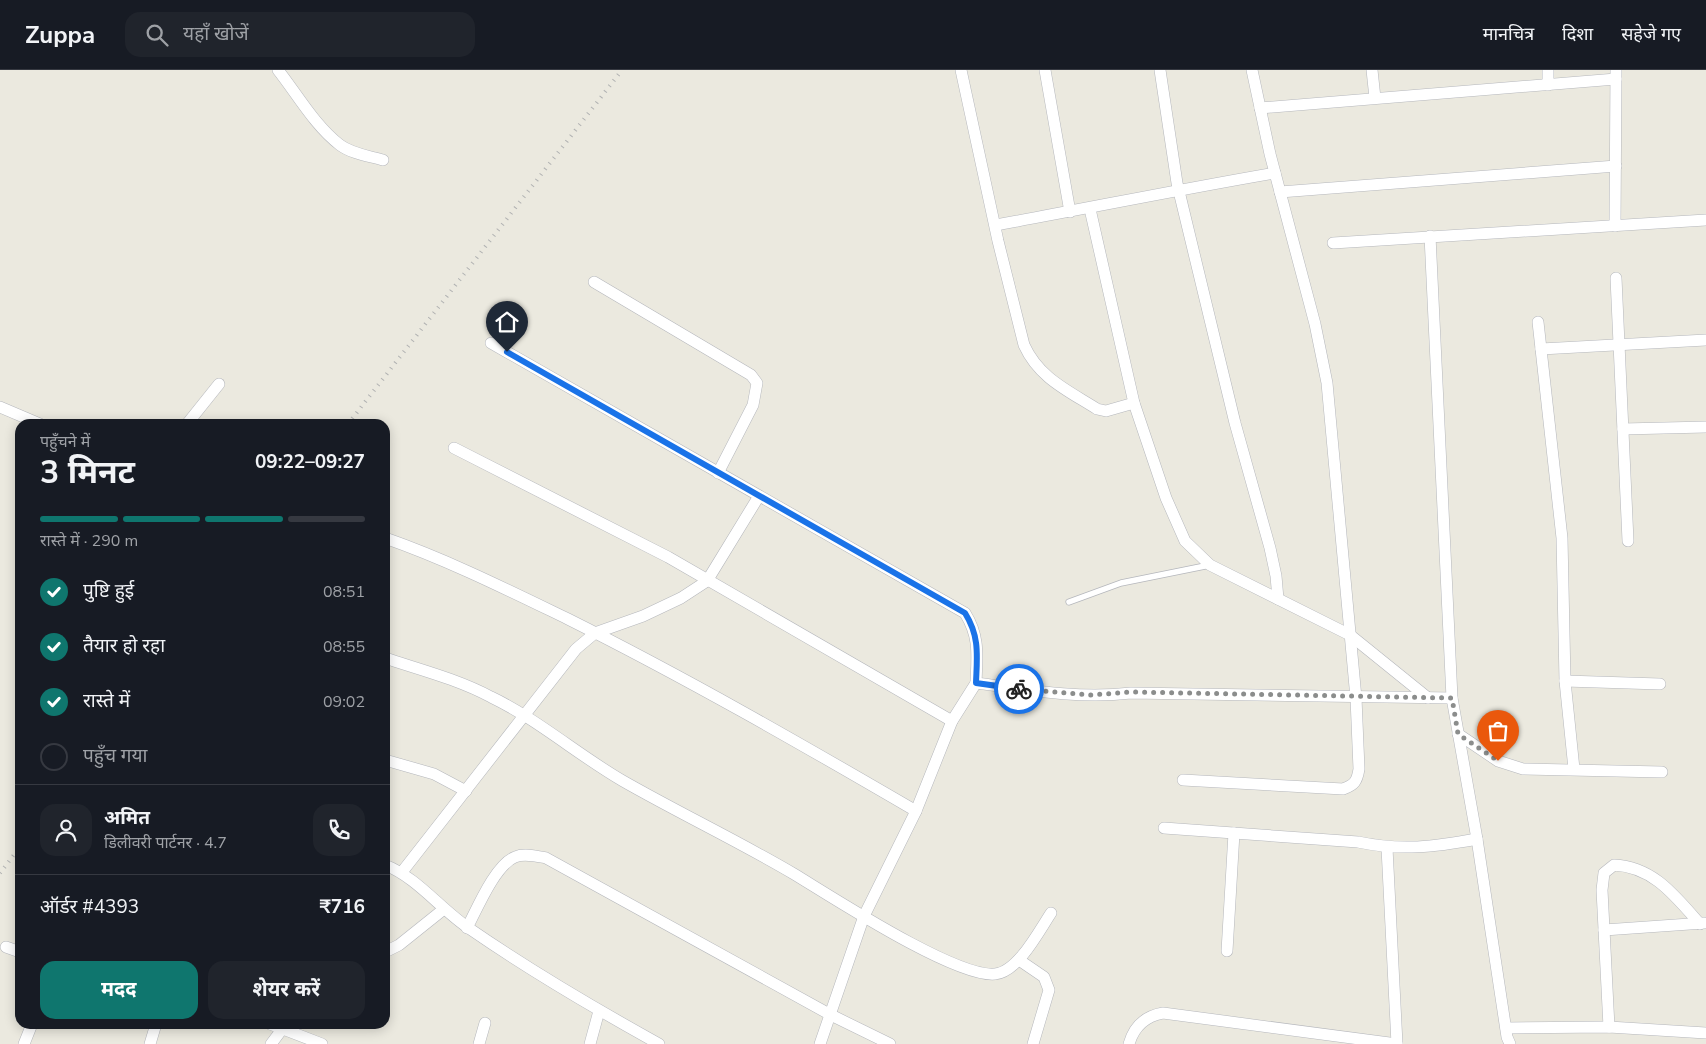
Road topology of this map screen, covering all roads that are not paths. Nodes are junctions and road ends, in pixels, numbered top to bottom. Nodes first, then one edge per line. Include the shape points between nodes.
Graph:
1 (278, 70) edge
2 (961, 70) edge
3 (1045, 70) edge
4 (1160, 70) edge
5 (1252, 70) edge
6 (1372, 70) edge
7 (1548, 70) edge
8 (1616, 75) edge
9 (1548, 85) junction
10 (1375, 98) junction
11 (1260, 108) junction
12 (383, 160) dead end
13 (1616, 166) junction
14 (1275, 174) junction
15 (1178, 189) junction
16 (1280, 192) junction
17 (1090, 209) junction
18 (1070, 212) junction
19 (1706, 220) edge
20 (996, 225) junction
21 (1615, 226) junction
22 (1430, 236) junction
23 (1333, 243) dead end
24 (1616, 278) dead end
25 (594, 282) dead end
26 (1538, 322) dead end
27 (1706, 340) edge
28 (492, 343) dead end
29 (1619, 345) junction
30 (1541, 350) junction
31 (219, 384) dead end
32 (1134, 403) junction
33 (0, 407) edge
34 (28, 419) edge
35 (191, 419) edge
36 (1706, 427) edge
37 (1623, 428) junction
38 (454, 448) dead end
39 (718, 473) junction
40 (759, 496) junction
41 (390, 540) edge
42 (1628, 541) dead end
43 (1210, 565) junction
44 (707, 580) junction
45 (1278, 598) junction
46 (1069, 602) dead end
47 (595, 633) junction
48 (1350, 635) junction
49 (390, 660) edge
50 (1565, 681) junction
51 (976, 683) junction
52 (1660, 684) dead end
53 (1356, 698) junction
54 (1428, 698) junction
55 (1452, 698) junction
56 (524, 717) junction
57 (952, 721) junction
58 (1458, 734) junction
59 (390, 761) edge
60 (1574, 769) junction
61 (1662, 772) dead end
62 (1184, 780) dead end
63 (466, 791) junction
64 (916, 811) junction
65 (1164, 828) dead end
66 (1234, 833) junction
67 (1477, 839) junction
68 (1387, 848) junction
69 (390, 867) edge
70 (402, 872) junction
71 (444, 909) junction
72 (1051, 913) dead end
73 (864, 916) junction
74 (1703, 924) edge
75 (467, 928) junction
76 (1604, 930) junction
77 (6, 947) dead end
78 (15, 950) edge
79 (390, 950) edge
80 (1227, 951) dead end
81 (1019, 960) junction
82 (599, 1011) junction
83 (831, 1015) junction
84 (485, 1023) dead end
85 (1608, 1027) junction
86 (30, 1029) edge
87 (154, 1029) edge
88 (283, 1029) edge
89 (291, 1029) edge
90 (1706, 1033) edge
91 (1508, 1036) edge
92 (24, 1044) edge
93 (150, 1044) edge
94 (271, 1044) edge
95 (322, 1044) edge
96 (479, 1044) edge
97 (590, 1044) edge
98 (659, 1044) edge
99 (820, 1044) edge
100 (890, 1044) edge
101 (1034, 1044) edge
102 (1129, 1044) edge
103 (1398, 1044) edge

1 - 12 street via 322,128 340,145
2 - 20 street
3 - 18 street
4 - 15 street
5 - 11 street
6 - 10 street
7 - 9 street
8 - 9 street
8 - 13 street
9 - 10 street
10 - 11 street
11 - 14 street
13 - 16 street
13 - 21 street
14 - 15 street
14 - 16 street
15 - 17 street
15 - 45 street via 1235,422 1270,548
16 - 48 street via 1327,383
17 - 18 street
17 - 32 street
18 - 20 street
19 - 21 street
20 - 32 street via 1024,345 1042,374 1096,409 1106,411
21 - 22 street
22 - 23 street
22 - 55 street
24 - 29 street
25 - 39 street via 751,375 757,383 753,405
26 - 30 street
27 - 29 street
28 - 39 street
29 - 30 street
29 - 37 street
30 - 50 street via 1562,538
31 - 35 street
32 - 43 street via 1166,498 1185,541
33 - 34 street
36 - 37 street
37 - 42 street
38 - 44 street
39 - 40 street
40 - 44 street
40 - 51 street via 965,613 975,628
41 - 47 street via 421,550
43 - 45 street
43 - 46 lane via 1121,583
44 - 47 street via 681,598 643,616
44 - 57 street
45 - 48 street
47 - 56 street via 576,649
47 - 64 street via 652,661
48 - 53 street
48 - 54 street
49 - 56 street via 461,682
50 - 52 street
50 - 60 street
51 - 53 street via 1044,693 1090,695 1131,692
51 - 57 street
53 - 54 street
53 - 62 street via 1359,769 1358,780 1353,785 1343,789
54 - 55 street
55 - 58 street
56 - 63 street
56 - 73 street via 622,780
57 - 64 street
58 - 60 street via 1498,761 1523,769
58 - 67 street
59 - 63 street via 434,774
60 - 61 street
63 - 70 street
64 - 73 street
65 - 66 street
66 - 68 street via 1358,842
66 - 80 street
67 - 68 street via 1431,848
67 - 91 street
68 - 103 street
69 - 70 street
70 - 71 street
71 - 75 street
71 - 79 street
72 - 81 street
73 - 81 street via 955,965 993,975 1006,972
73 - 83 street
74 - 76 street
74 - 76 street via 1664,883 1639,869 1614,865 1604,873
75 - 82 street
75 - 83 street via 500,869 514,857 532,855 546,858
76 - 85 street
77 - 78 street
81 - 101 street via 1044,977 1049,990
82 - 97 street
82 - 98 street
83 - 99 street
83 - 100 street
84 - 96 street
85 - 90 street
85 - 91 street
86 - 92 street
87 - 93 street
88 - 94 street
89 - 95 street
102 - 103 street via 1139,1025 1149,1015 1163,1013

